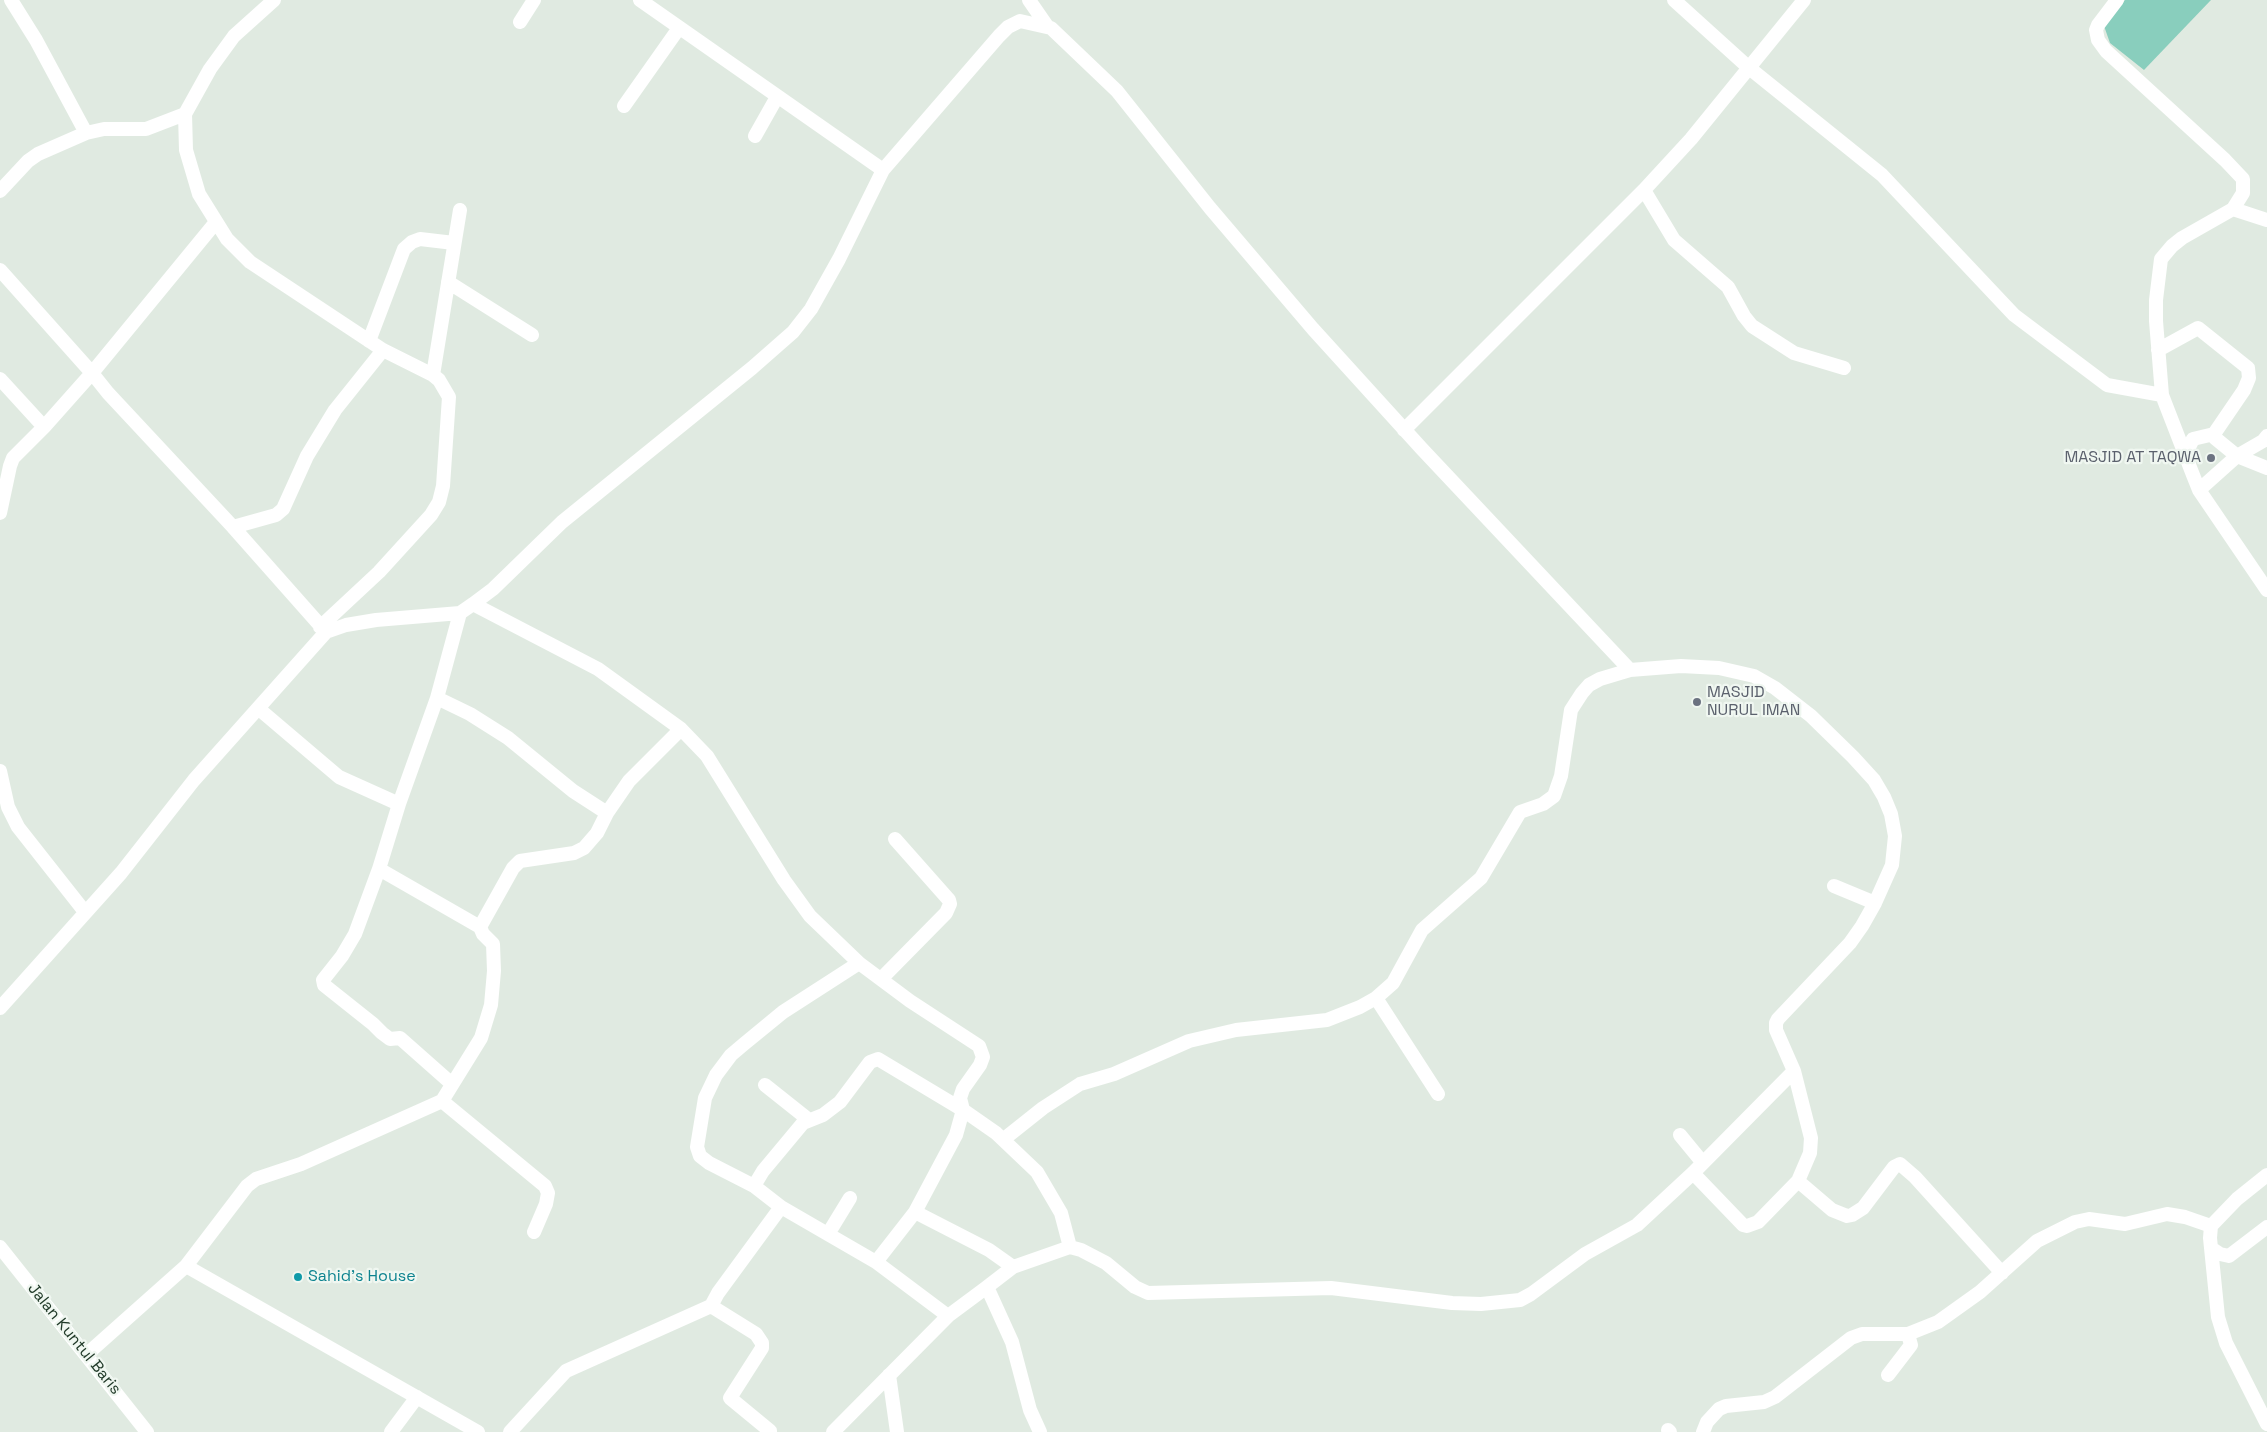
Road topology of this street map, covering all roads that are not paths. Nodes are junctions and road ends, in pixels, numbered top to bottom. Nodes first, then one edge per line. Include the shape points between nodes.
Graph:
1 (6, 0) edge
2 (11, 0) edge
3 (274, 0) edge
4 (534, 0) edge
5 (640, 0) edge
6 (1029, 0) edge
7 (1674, 0) edge
8 (1804, 0) edge
9 (2117, 0) edge
10 (0, 7) edge
11 (1020, 21) junction
12 (520, 22) dead end
13 (1047, 26) junction
14 (679, 28) junction
15 (1748, 67) junction
16 (777, 97) junction
17 (624, 106) dead end
18 (185, 114) junction
19 (86, 133) junction
20 (755, 136) dead end
21 (883, 170) junction
22 (1644, 190) junction
23 (0, 191) edge
24 (2233, 209) junction
25 (460, 210) dead end
26 (2267, 220) edge
27 (216, 222) junction
28 (454, 243) junction
29 (0, 270) edge
30 (448, 282) junction
31 (532, 335) dead end
32 (369, 341) junction
33 (383, 350) junction
34 (2158, 350) junction
35 (1844, 368) dead end
36 (92, 373) junction
37 (432, 375) junction
38 (0, 379) edge
39 (2162, 395) junction
40 (44, 427) junction
41 (1404, 430) junction
42 (2214, 434) junction
43 (2267, 436) edge
44 (2186, 453) junction
45 (2237, 456) junction
46 (2267, 468) edge
47 (2199, 490) junction
48 (0, 513) edge
49 (233, 527) junction
50 (2267, 590) edge
51 (474, 604) junction
52 (460, 613) junction
53 (323, 629) junction
54 (1630, 670) junction
55 (437, 698) junction
56 (259, 709) junction
57 (681, 729) junction
58 (0, 771) edge
59 (399, 804) junction
60 (607, 813) junction
61 (895, 839) dead end
62 (379, 869) junction
63 (1834, 886) dead end
64 (1876, 903) junction
65 (85, 912) junction
66 (480, 927) junction
67 (859, 963) junction
68 (881, 979) junction
69 (1376, 998) junction
70 (0, 1008) edge
71 (1794, 1071) junction
72 (452, 1084) junction
73 (765, 1085) dead end
74 (1438, 1094) dead end
75 (442, 1101) junction
76 (963, 1110) junction
77 (810, 1120) junction
78 (1680, 1135) dead end
79 (1004, 1139) junction
80 (1698, 1168) junction
81 (2267, 1175) edge
82 (1798, 1182) junction
83 (754, 1186) junction
84 (850, 1198) dead end
85 (781, 1207) junction
86 (915, 1212) junction
87 (2211, 1226) junction
88 (2267, 1227) edge
89 (534, 1232) dead end
90 (828, 1234) junction
91 (0, 1247) edge
92 (1070, 1247) junction
93 (2211, 1248) junction
94 (876, 1262) junction
95 (186, 1266) junction
96 (1013, 1267) junction
97 (2002, 1273) junction
98 (987, 1287) junction
99 (711, 1306) junction
100 (948, 1316) junction
101 (1908, 1334) junction
102 (86, 1355) junction
103 (889, 1375) junction
104 (1888, 1376) dead end
105 (417, 1397) junction
106 (2267, 1424) edge
107 (147, 1432) edge
108 (391, 1432) edge
109 (478, 1432) edge
110 (510, 1432) edge
111 (770, 1432) edge
112 (833, 1432) edge
113 (897, 1432) edge
114 (1040, 1432) edge
115 (1703, 1432) edge

1 - 10 street
2 - 19 street
3 - 18 street via 234,36 210,69
4 - 12 street
5 - 14 street
6 - 11 street
6 - 13 street
7 - 15 street
8 - 15 street
9 - 24 street via 2098,25 2098,40 2106,51 2240,174 2243,193
11 - 13 street
11 - 21 street via 999,36
13 - 41 street via 1117,91 1210,208
14 - 16 street
14 - 17 street
15 - 22 street via 1691,139
15 - 39 street via 1882,175 2014,315 2107,385
16 - 20 street
16 - 21 street
18 - 19 street via 146,130 104,129
18 - 27 street via 186,150 194,180
19 - 23 street via 38,154
21 - 51 street via 840,258 811,309 793,332 562,522
22 - 35 street via 1674,240 1728,287 1752,326 1794,353
22 - 41 street
24 - 26 street
24 - 34 street via 2182,238 2161,259 2156,300
25 - 28 street
27 - 32 street via 227,239 250,262
27 - 36 street
28 - 30 street
28 - 32 street via 420,239 404,249
29 - 36 street
30 - 31 street
30 - 37 street
32 - 33 street
33 - 37 street
33 - 49 street via 335,410 307,456 283,509 276,515
34 - 39 street
34 - 42 street via 2198,328 2248,368 2249,378 2244,390
36 - 40 street
36 - 49 street
37 - 53 street via 449,397 439,502 379,572
38 - 40 street
39 - 44 street
40 - 48 street via 13,458
41 - 54 street
42 - 44 street via 2193,439
42 - 45 street
43 - 45 street
44 - 47 street
45 - 46 street
45 - 47 street
47 - 50 street
49 - 53 street
51 - 52 street
51 - 57 street via 598,669
52 - 53 street via 376,620
52 - 55 street
53 - 56 street
54 - 64 street via 1681,666 1740,671 1775,688 1812,716 1874,780 1891,814 1895,849
54 - 69 street via 1600,679 1579,697 1572,710 1561,776 1554,796 1543,804 1520,812 1481,878 1422,930 1393,983
55 - 59 street
55 - 60 street via 508,738 566,786
56 - 59 street via 339,777
56 - 65 street via 194,780 121,873
57 - 60 street via 630,781
57 - 67 street via 707,756 798,902
58 - 65 street via 8,807 18,827
59 - 62 street
60 - 66 street via 584,848 574,853 520,861
61 - 68 street via 950,904 946,913
62 - 66 street
62 - 72 street via 355,934 323,980 324,986 390,1039 400,1038
63 - 64 street
64 - 71 street via 1850,943 1778,1019 1776,1030
65 - 70 street
66 - 72 street via 493,944 491,1005 481,1038
67 - 68 street
67 - 83 street via 783,1012 737,1050 716,1075 705,1098 698,1148 700,1156
68 - 76 street via 979,1046 980,1065 960,1098
69 - 74 street
69 - 79 street via 1327,1020 1236,1030 1189,1041 1114,1074 1080,1084
71 - 80 street
71 - 82 street via 1811,1138 1810,1153
72 - 75 street
73 - 77 street
75 - 89 street via 545,1186 548,1194 546,1204
75 - 95 street via 301,1164 256,1179 247,1186
76 - 77 street via 875,1059 840,1102
76 - 79 street
76 - 86 street via 956,1135
77 - 83 street via 803,1123
78 - 80 street
79 - 92 street via 1037,1172 1051,1194 1061,1213
80 - 82 street via 1747,1226 1758,1222
80 - 92 street via 1637,1225 1584,1254 1520,1300 1452,1303 1331,1288 1148,1293 1135,1287 1106,1263
81 - 87 street via 2236,1199
82 - 97 street via 1832,1210 1852,1216 1863,1208 1894,1167 1900,1164
83 - 85 street
84 - 90 street
85 - 90 street
85 - 99 street
86 - 94 street
86 - 96 street via 989,1250
87 - 93 street
87 - 97 street via 2185,1216 2166,1214 2125,1224 2089,1219 2075,1222 2036,1241
88 - 93 street via 2229,1256
90 - 94 street
91 - 102 street, Jalan Kuntul Baris
92 - 96 street
93 - 106 street via 2218,1317 2226,1343
94 - 100 street
95 - 102 street
95 - 105 street
96 - 98 street
97 - 101 street via 1938,1322
98 - 100 street
98 - 114 street via 1012,1342 1030,1410
99 - 110 street via 566,1371
99 - 111 street via 756,1334 762,1342 762,1348 730,1398
100 - 103 street
101 - 104 street via 1911,1345
101 - 115 street via 1862,1334 1852,1338 1775,1397 1764,1402 1719,1409
102 - 107 street, Jalan Kuntul Baris
103 - 112 street
103 - 113 street
105 - 108 street
105 - 109 street

